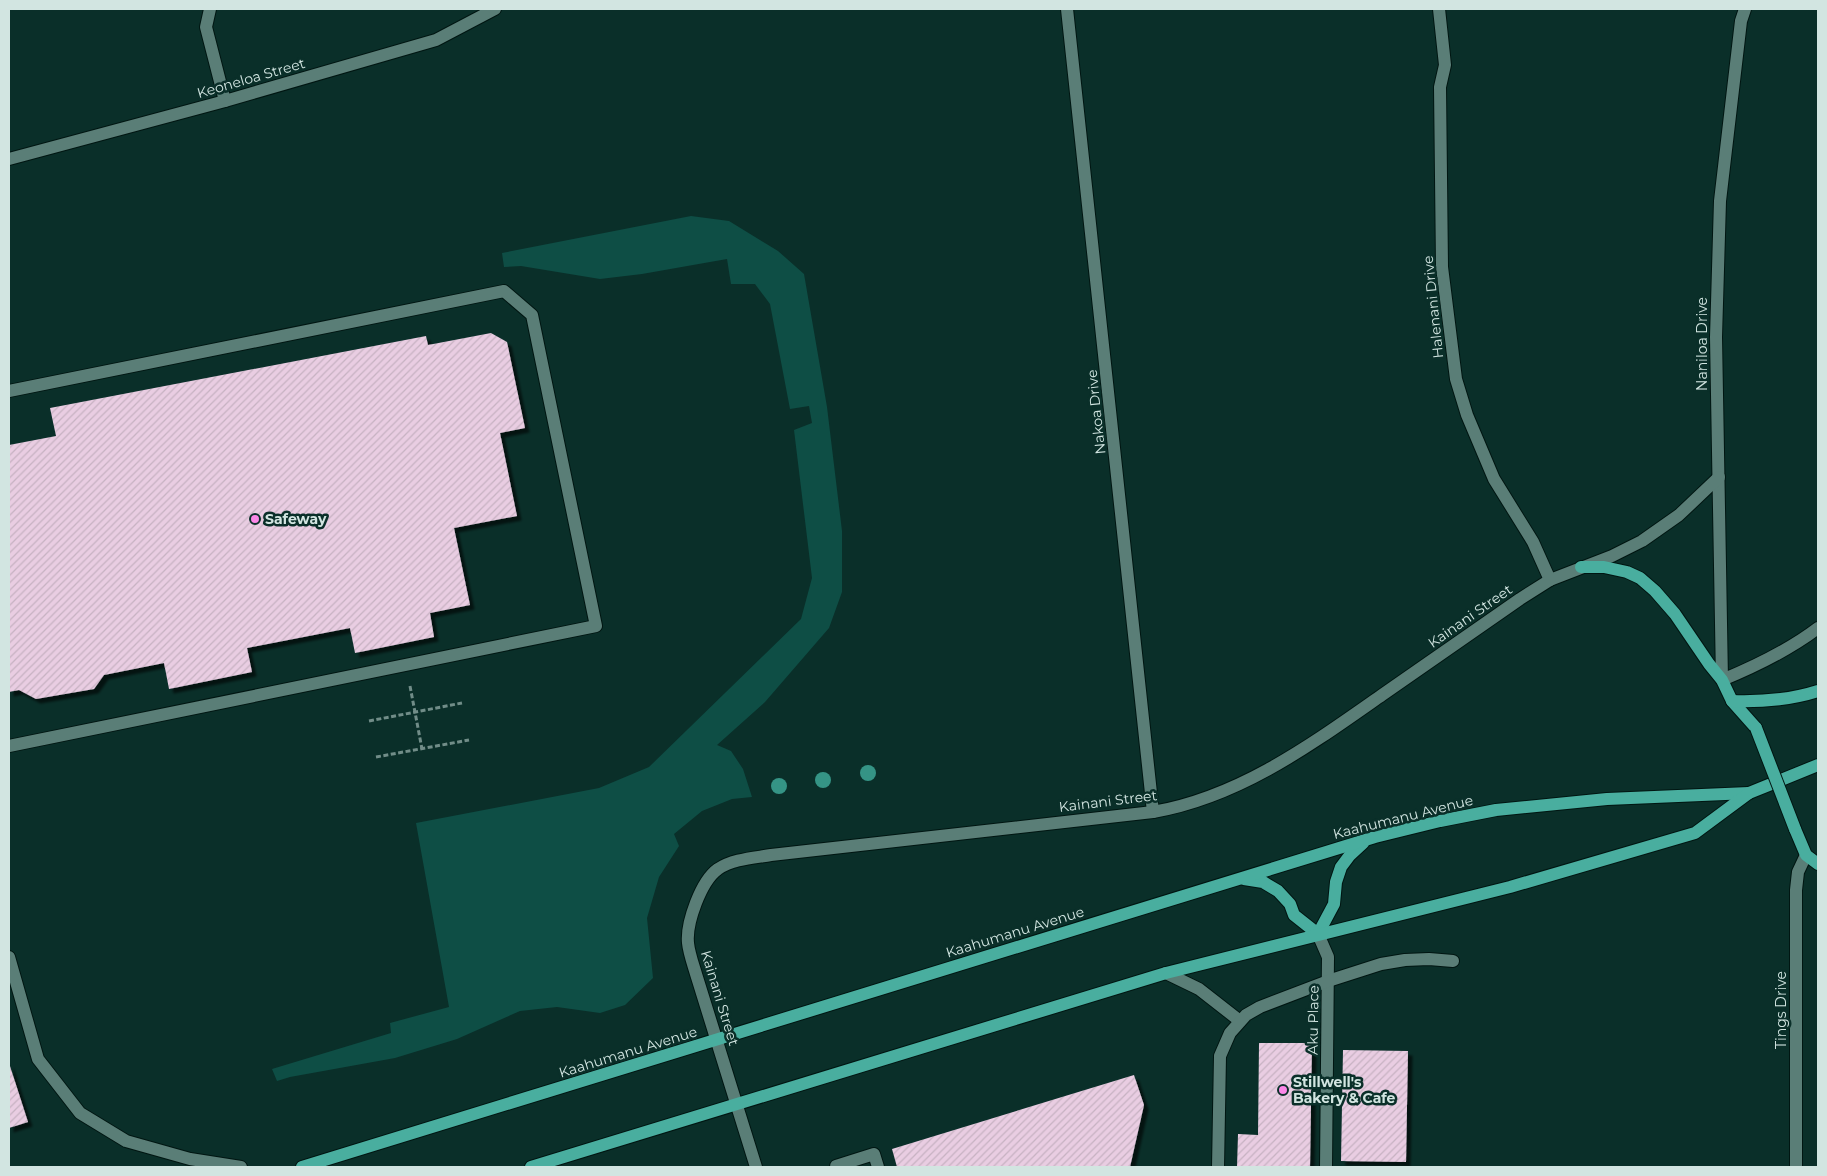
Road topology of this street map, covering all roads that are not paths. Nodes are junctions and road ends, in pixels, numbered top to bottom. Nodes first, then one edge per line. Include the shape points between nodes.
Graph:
1 (210, 9) edge
2 (495, 9) edge
3 (1066, 9) edge
4 (1439, 9) edge
5 (1744, 9) edge
6 (225, 101) junction
7 (9, 159) edge
8 (9, 391) edge
9 (1718, 477) junction
10 (1581, 568) junction
11 (1550, 580) junction
12 (1818, 628) edge
13 (1722, 680) junction
14 (1818, 692) edge
15 (1732, 702) junction
16 (9, 746) edge
17 (1818, 765) edge
18 (1749, 793) junction
19 (1153, 812) junction
20 (1375, 837) junction
21 (1803, 850) junction
22 (1818, 864) edge
23 (1239, 879) junction
24 (1318, 934) junction
25 (9, 957) edge
26 (1453, 961) dead end
27 (1166, 973) junction
28 (1328, 981) junction
29 (1240, 1021) junction
30 (716, 1040) junction
31 (737, 1105) junction
32 (836, 1166) edge
33 (241, 1167) edge
34 (302, 1167) edge
35 (531, 1167) edge
36 (756, 1167) edge
37 (878, 1167) edge
38 (1218, 1167) edge
39 (1326, 1167) edge
40 (1796, 1167) edge

1 - 6 street via 206,27
2 - 6 street, Keoneloa Street via 436,40
3 - 19 street, Nakoa Drive
4 - 11 street, Halenani Drive via 1445,65 1440,87 1442,267 1456,379 1467,416 1494,478 1533,542
5 - 9 street, Naniloa Drive via 1720,201 1716,337
6 - 7 street, Keoneloa Street
8 - 16 street via 504,291 532,315 596,626
9 - 10 street, Kainani Street via 1670,522 1612,556
9 - 13 street, Naniloa Drive
10 - 11 street, Kainani Street
10 - 13 main road via 1616,569 1640,578 1675,614
11 - 19 street, Kainani Street via 1294,756 1207,797
12 - 13 street via 1757,665
13 - 15 main road
14 - 15 main road via 1796,698
15 - 21 main road, bridge via 1756,728
17 - 18 main road, Kaahumanu Avenue
18 - 20 main road, Kaahumanu Avenue via 1607,799 1496,810
18 - 24 main road, Kaahumanu Avenue via 1695,833 1510,888
19 - 30 street, Kainani Street via 771,855 735,861 718,869 707,880 699,896 688,943
20 - 23 main road, Kaahumanu Avenue
20 - 24 main road via 1361,844 1345,860 1336,882 1334,904
21 - 22 main road
21 - 40 street, Tings Drive via 1796,890
23 - 24 main road via 1262,882 1278,891 1294,915
23 - 30 main road, Kaahumanu Avenue
24 - 27 main road, Kaahumanu Avenue
24 - 28 street, Aku Place via 1328,957
25 - 33 street via 38,1059 80,1113 126,1141 190,1159
26 - 28 street via 1405,960
27 - 29 street via 1199,989
27 - 31 main road, Kaahumanu Avenue
28 - 29 street via 1260,1007
28 - 39 street, Aku Place
29 - 38 street via 1230,1033 1220,1056
30 - 31 street, Kainani Street
30 - 34 main road, Kaahumanu Avenue
31 - 35 main road, Kaahumanu Avenue
31 - 36 street, Kainani Street
32 - 37 street via 874,1154

